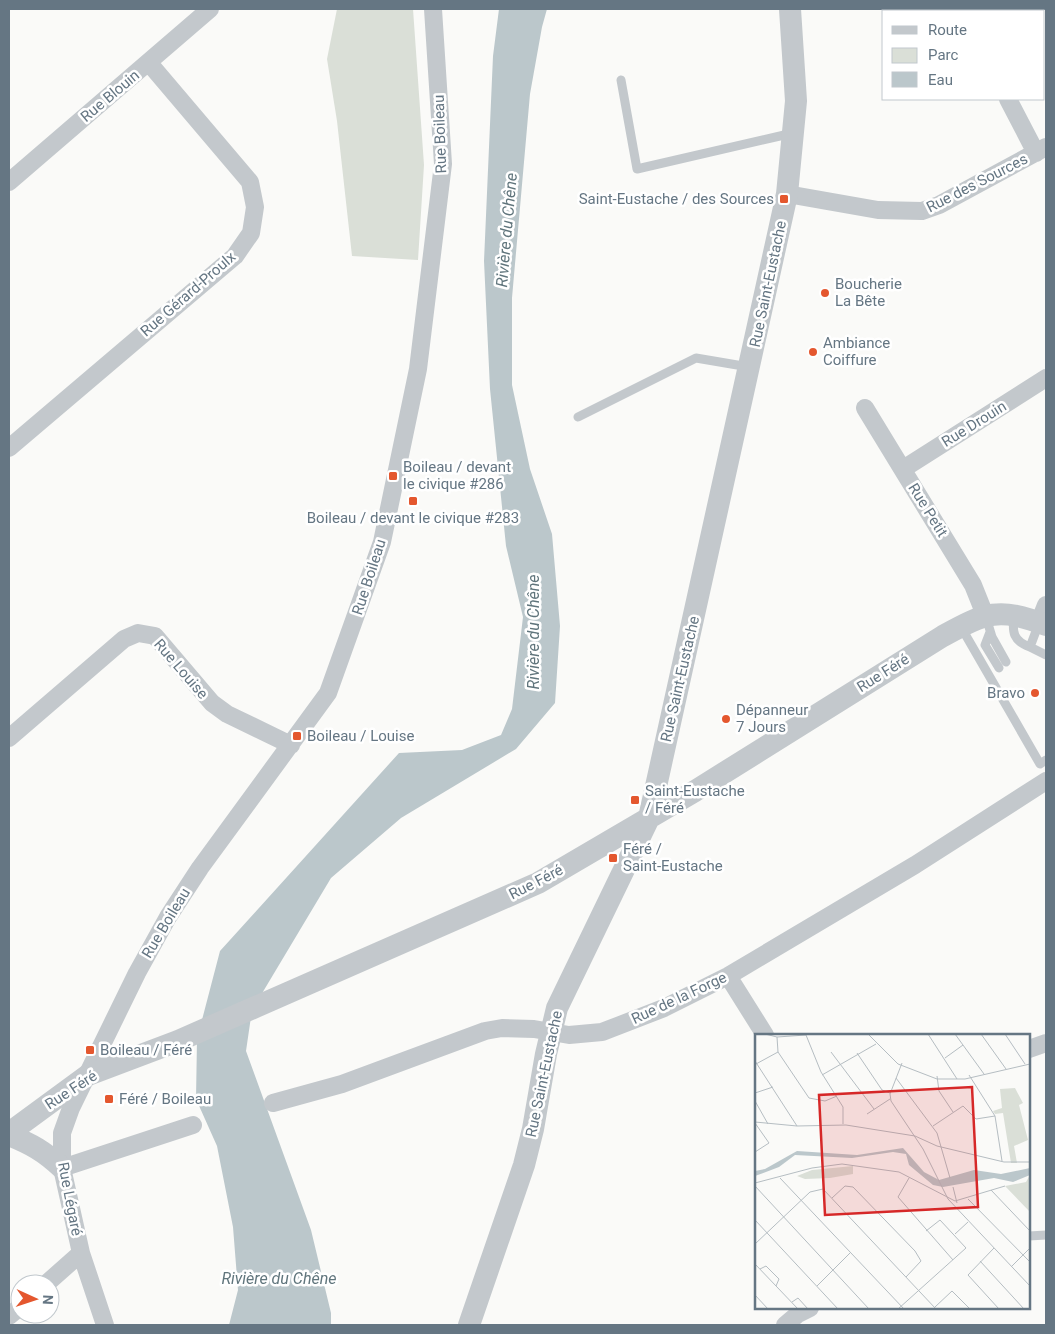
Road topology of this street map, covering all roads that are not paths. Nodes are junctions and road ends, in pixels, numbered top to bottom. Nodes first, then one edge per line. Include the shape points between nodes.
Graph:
1 (210, 9) edge
2 (433, 9) edge
3 (790, 9) edge
4 (149, 63) junction
5 (621, 80) dead end
6 (1009, 100) edge
7 (793, 132) junction
8 (1041, 150) edge
9 (9, 182) edge
10 (787, 194) junction
11 (749, 367) junction
12 (1046, 378) edge
13 (866, 408) dead end
14 (578, 417) dead end
15 (9, 448) edge
16 (903, 469) junction
17 (1014, 615) junction
18 (1044, 618) edge
19 (988, 624) junction
20 (960, 626) junction
21 (1030, 647) junction
22 (1046, 655) edge
23 (1002, 665) dead end
24 (9, 738) edge
25 (291, 745) junction
26 (1046, 760) edge
27 (1046, 782) edge
28 (649, 818) junction
29 (728, 976) junction
30 (551, 1032) junction
31 (764, 1034) edge
32 (1046, 1043) edge
33 (1030, 1049) edge
34 (88, 1074) junction
35 (273, 1103) dead end
36 (193, 1126) dead end
37 (9, 1134) edge
38 (62, 1168) junction
39 (1046, 1235) edge
40 (1030, 1236) edge
41 (81, 1253) junction
42 (57, 1274) edge
43 (808, 1309) edge
44 (105, 1325) edge
45 (469, 1325) edge
46 (786, 1325) edge

1 - 4 street, Rue Blouin
2 - 25 street, Rue Boileau via 443,164 418,369 382,542 328,693
3 - 7 street, Rue Saint-Eustache via 796,101
4 - 9 street, Rue Blouin
4 - 15 street, Rue Gérard-Proulx via 250,182 255,207 251,233 235,256
5 - 7 lane via 638,169
6 - 8 street
7 - 10 street, Rue Saint-Eustache
8 - 10 street, Rue des Sources via 922,211 878,210
10 - 11 street, Rue Saint-Eustache
11 - 14 lane via 696,358
11 - 28 street, Rue Saint-Eustache
12 - 16 street, Rue Drouin
13 - 16 street, Rue Petit
16 - 19 street, Rue Petit via 973,585
17 - 18 street, Rue Féré
17 - 19 street, Rue Féré via 999,614
17 - 21 lane via 1015,637
18 - 21 lane
19 - 20 street, Rue Féré
19 - 23 lane
20 - 26 lane via 1040,764
20 - 28 street, Rue Féré
21 - 22 lane
24 - 25 street, Rue Louise via 124,639 138,633 155,636 212,703 227,714
25 - 34 street, Rue Boileau via 168,917
27 - 29 street, Rue de la Forge via 915,865
28 - 30 street, Rue Saint-Eustache via 557,1008
28 - 34 street, Rue Féré via 538,883 178,1041
29 - 30 street, Rue de la Forge via 664,1008 602,1032 569,1035
29 - 31 street
30 - 35 street, Rue de la Forge via 502,1028 485,1031 342,1084
30 - 45 street, Rue Saint-Eustache via 524,1165
32 - 33 street
34 - 37 street, Rue Féré
34 - 38 street, Rue Légaré via 70,1108 62,1133
36 - 38 street
37 - 38 street via 45,1152
38 - 41 street, Rue Légaré
39 - 40 lane
41 - 42 street
41 - 44 street, Rue Légaré
43 - 46 street

